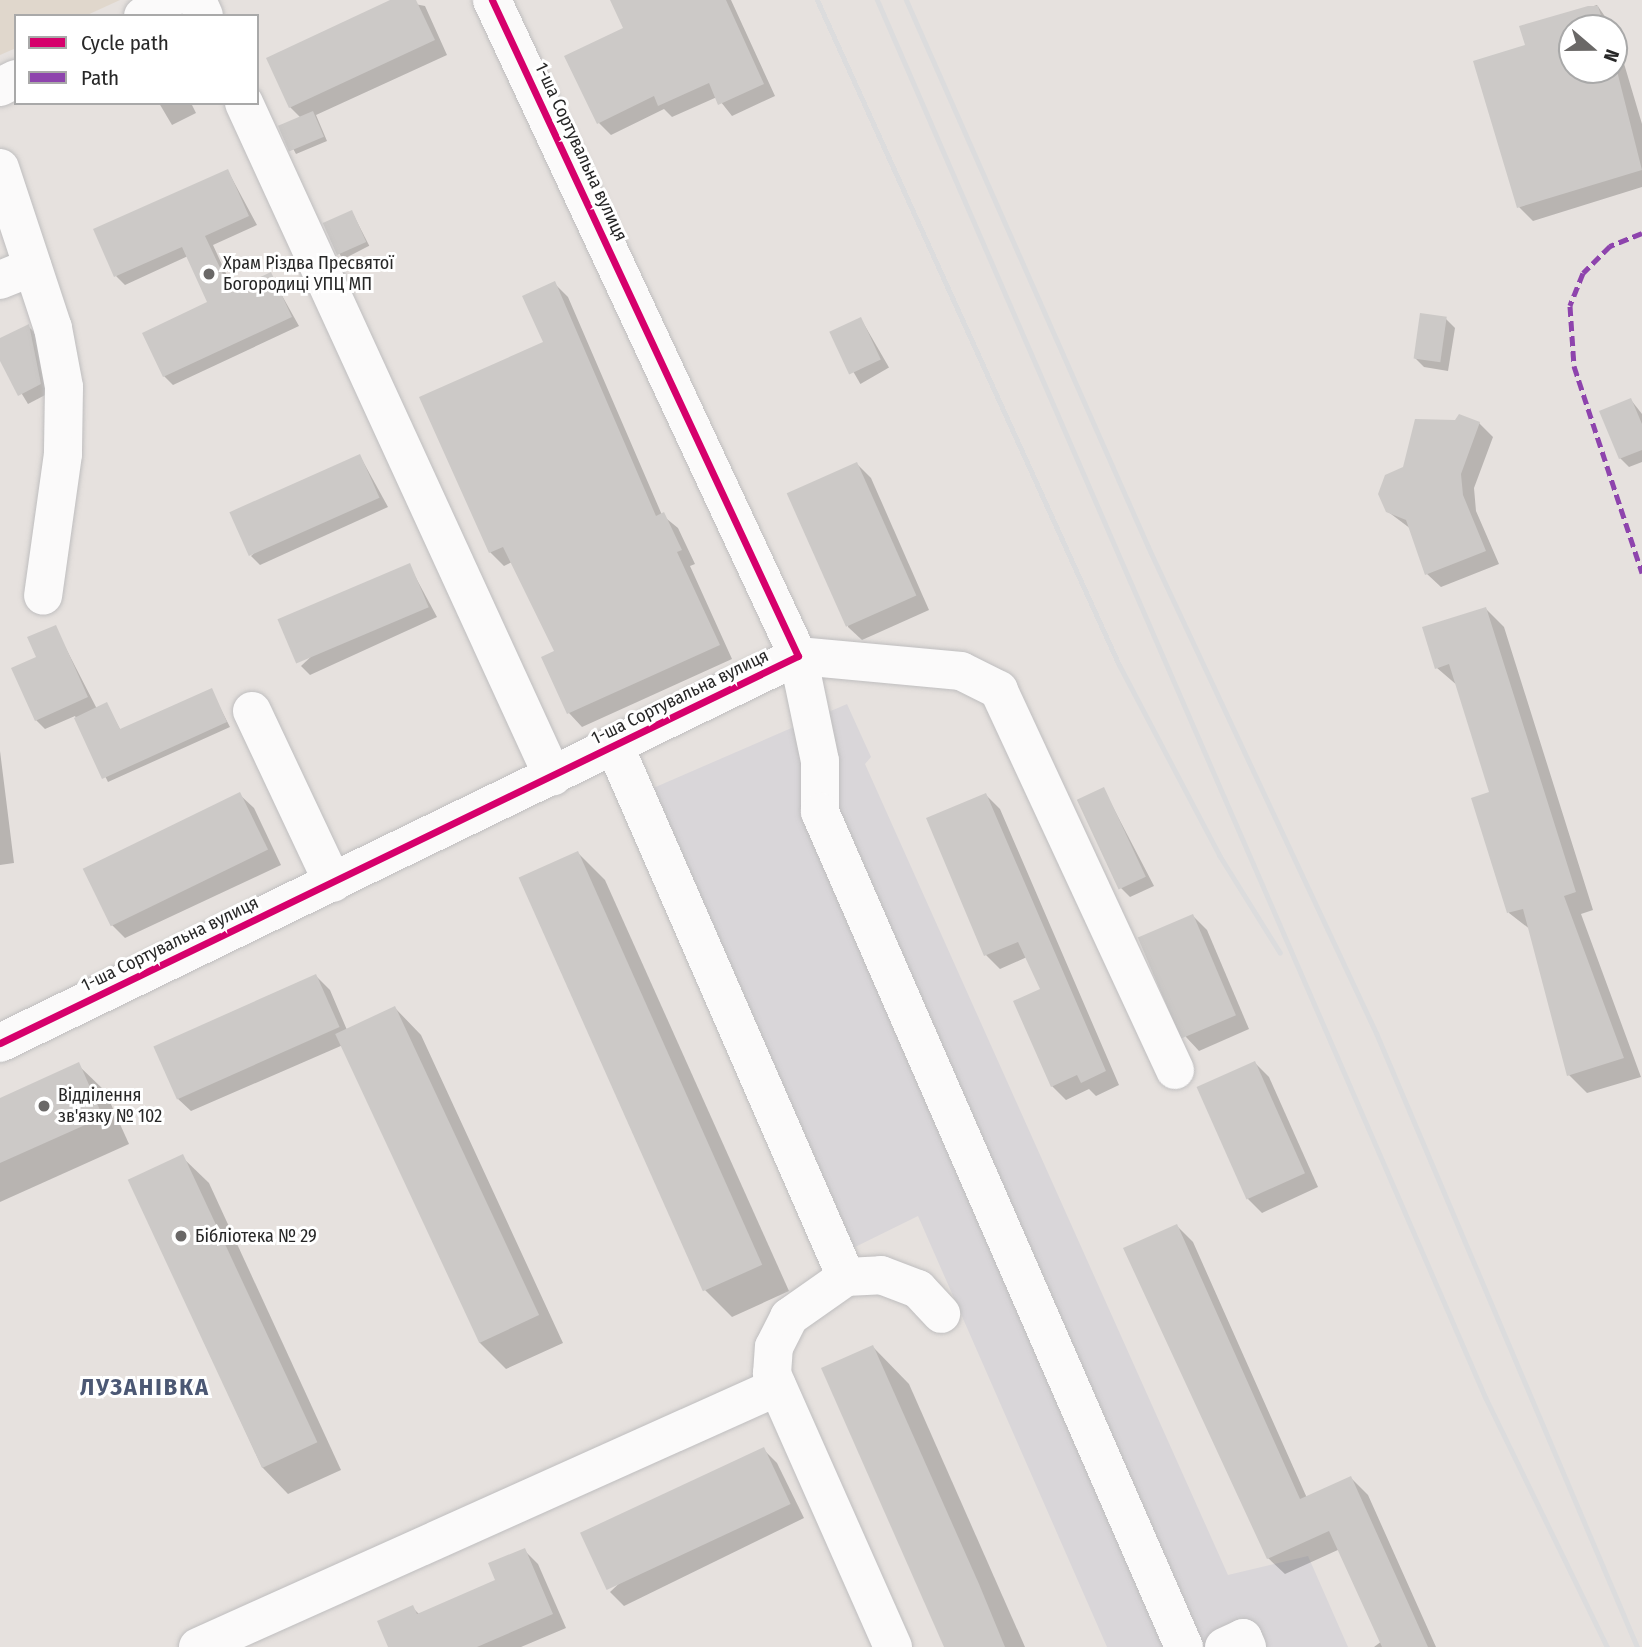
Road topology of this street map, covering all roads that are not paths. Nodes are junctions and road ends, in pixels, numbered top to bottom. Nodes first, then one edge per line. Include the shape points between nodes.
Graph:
1 (169, 0) edge
2 (492, 0) edge
3 (146, 14) edge
4 (245, 105) edge
5 (0, 168) edge
6 (17, 273) edge
7 (43, 596) dead end
8 (798, 656) junction
9 (252, 711) dead end
10 (615, 747) junction
11 (553, 777) junction
12 (333, 883) junction
13 (0, 1043) edge
14 (1175, 1070) dead end
15 (846, 1277) junction
16 (941, 1314) dead end
17 (777, 1387) junction
18 (198, 1647) edge
19 (893, 1647) edge
20 (1184, 1647) edge
21 (1224, 1647) edge
22 (1247, 1647) edge

1 - 3 street
2 - 8 street, 1-ша Сортувальна вулиця
4 - 11 street
5 - 6 street
6 - 7 street via 64,387 63,454
8 - 10 street, 1-ша Сортувальна вулиця
8 - 14 street via 961,671 999,690
8 - 20 street via 820,761 820,812
9 - 12 street
10 - 11 street, 1-ша Сортувальна вулиця
10 - 15 street
11 - 12 street, 1-ша Сортувальна вулиця
12 - 13 street, 1-ша Сортувальна вулиця
15 - 16 street via 894,1280 918,1289
15 - 17 street via 789,1317 774,1347
17 - 18 street
17 - 19 street
21 - 22 street via 1243,1638

